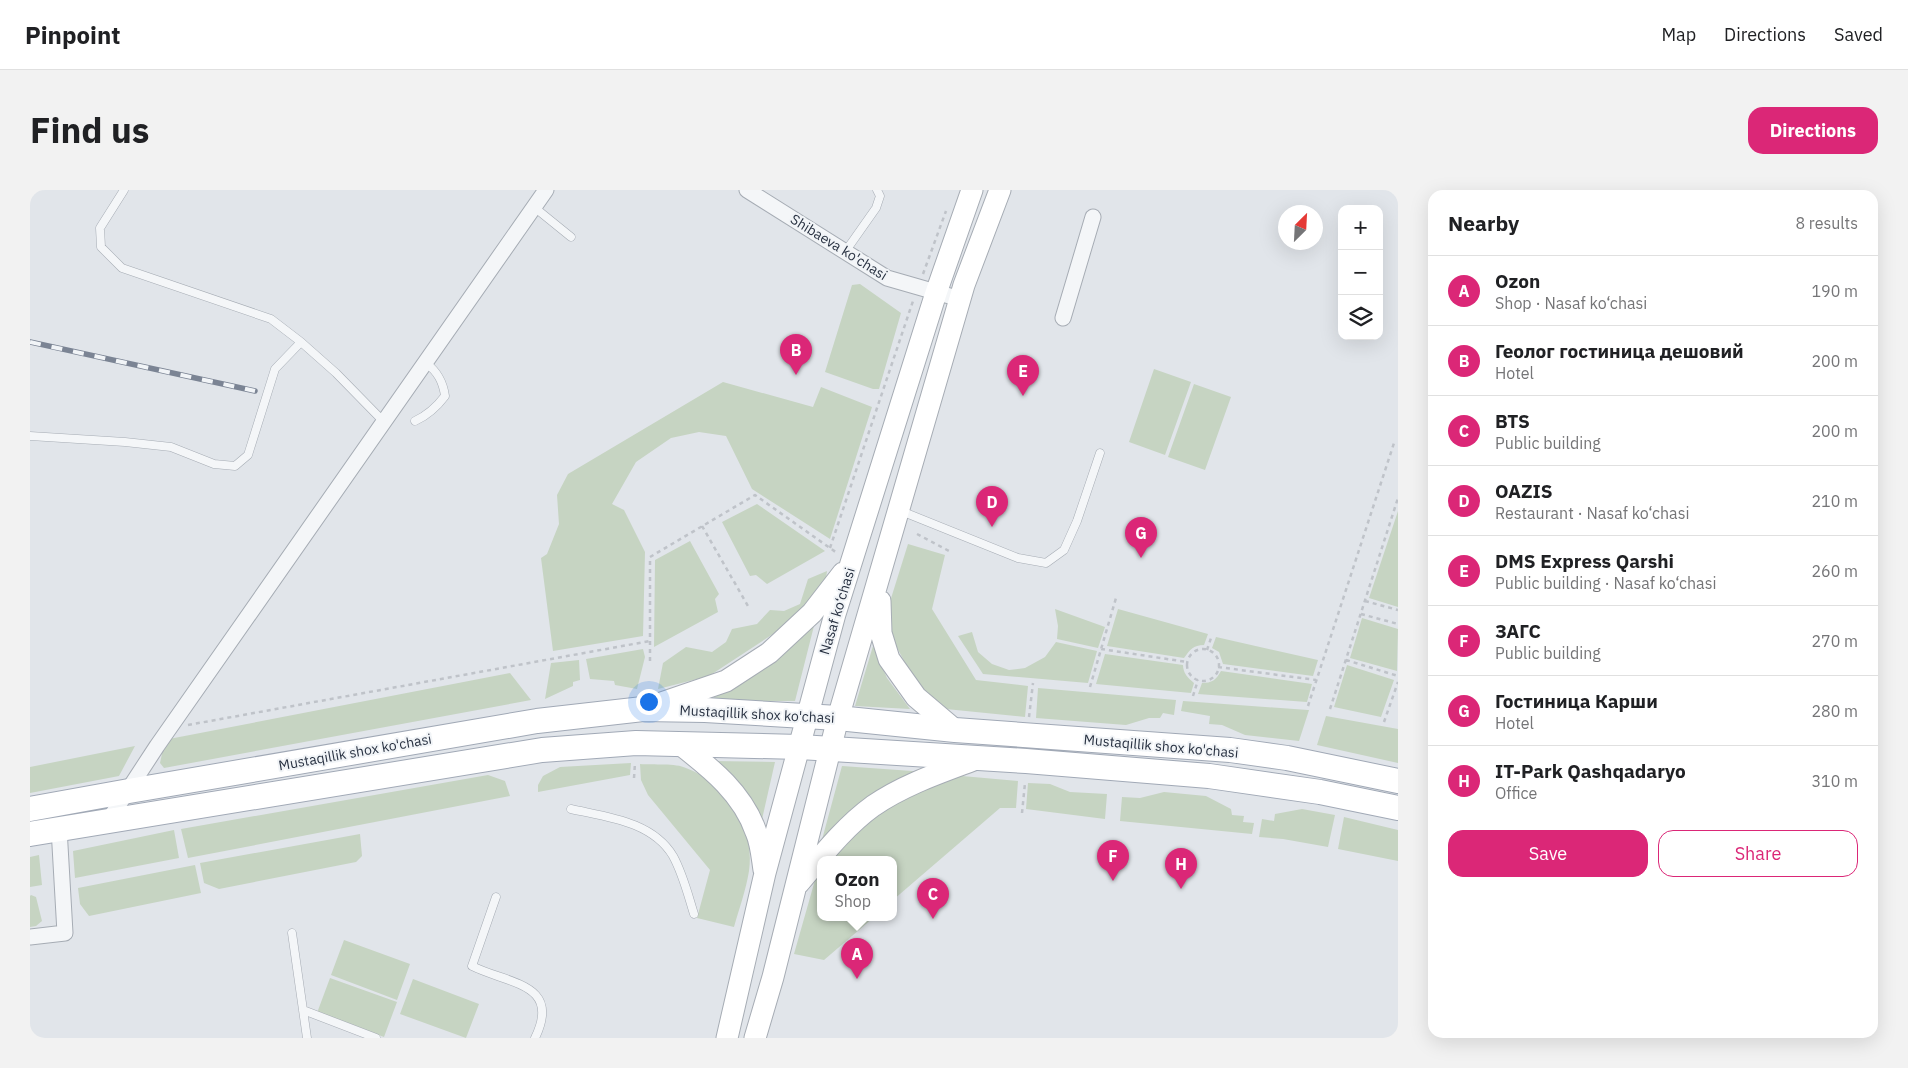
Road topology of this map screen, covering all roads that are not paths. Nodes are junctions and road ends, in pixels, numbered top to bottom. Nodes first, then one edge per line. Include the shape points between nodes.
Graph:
1 (124, 190) edge
2 (546, 190) edge
3 (747, 190) edge
4 (877, 190) edge
5 (972, 190) edge
6 (1000, 190) edge
7 (534, 208) junction
8 (1093, 217) dead end
9 (571, 237) dead end
10 (845, 252) junction
11 (927, 290) junction
12 (960, 299) junction
13 (1063, 318) dead end
14 (301, 342) junction
15 (426, 363) junction
16 (415, 421) dead end
17 (384, 422) junction
18 (30, 436) edge
19 (1100, 453) dead end
20 (900, 510) junction
21 (846, 558) junction
22 (881, 576) junction
23 (644, 709) junction
24 (808, 717) junction
25 (838, 718) junction
26 (955, 730) junction
27 (682, 745) junction
28 (800, 747) junction
29 (830, 749) junction
30 (980, 758) junction
31 (1398, 781) edge
32 (129, 791) junction
33 (57, 804) junction
34 (571, 808) dead end
35 (1398, 808) edge
36 (30, 809) edge
37 (108, 820) junction
38 (59, 828) junction
39 (30, 834) edge
40 (823, 856) edge
41 (817, 862) edge
42 (765, 873) junction
43 (796, 886) junction
44 (496, 897) dead end
45 (694, 914) dead end
46 (292, 933) dead end
47 (30, 937) edge
48 (742, 975) junction
49 (772, 977) junction
50 (303, 1010) junction
51 (307, 1038) edge
52 (376, 1038) edge
53 (535, 1038) edge
54 (727, 1038) edge
55 (755, 1038) edge

1 - 14 lane via 100,228 101,247 122,268 271,319
2 - 7 street
3 - 10 street, Shibaeva ko'chasi
4 - 10 lane via 880,196 876,208
5 - 11 main road, Nasaf ko‘chasi
6 - 12 main road
7 - 9 lane
7 - 15 street
8 - 13 street
10 - 11 street, Shibaeva ko'chasi via 887,278
11 - 12 street, Shibaeva ko'chasi
11 - 21 main road, Nasaf ko‘chasi
12 - 20 main road
14 - 17 lane
14 - 18 lane via 275,369 248,455 235,466 214,464 171,447
15 - 16 lane via 436,370 445,396 435,409
15 - 17 street
17 - 32 street
19 - 20 lane via 1064,550 1046,563 1018,558
20 - 22 main road
21 - 23 main road via 812,613 769,653 726,681
21 - 24 main road, Nasaf ko‘chasi via 836,614
22 - 25 main road
22 - 26 main road via 879,617 889,659 916,697
23 - 24 main road, Mustaqillik shox ko'chasi
23 - 32 main road, Mustaqillik shox ko'chasi via 537,721
24 - 25 main road, Mustaqillik shox ko'chasi
24 - 28 main road, Nasaf ko‘chasi
25 - 26 main road, Mustaqillik shox ko'chasi
25 - 29 main road
26 - 31 main road, Mustaqillik shox ko'chasi via 1230,750
27 - 28 main road, Mustaqillik shox ko'chasi
27 - 37 main road, Mustaqillik shox ko'chasi via 636,743 542,750
27 - 42 main road via 735,793 756,832
28 - 29 main road, Mustaqillik shox ko'chasi
28 - 42 main road, Nasaf ko‘chasi
29 - 30 main road, Mustaqillik shox ko'chasi
29 - 43 main road
30 - 35 main road, Mustaqillik shox ko'chasi via 1209,776 1320,792
30 - 40 main road via 917,782 873,807
32 - 33 main road, Mustaqillik shox ko'chasi
32 - 37 street
33 - 36 main road, Mustaqillik shox ko'chasi
33 - 38 main road
34 - 45 lane via 628,822 652,834 672,855
37 - 38 main road, Mustaqillik shox ko'chasi
38 - 39 main road, Mustaqillik shox ko'chasi
38 - 47 street via 65,933
41 - 43 main road
42 - 48 main road, Nasaf ko‘chasi
43 - 49 main road
44 - 53 lane via 472,966 533,990 542,1003 541,1024
46 - 50 lane
48 - 49 main road
48 - 54 main road, Nasaf ko‘chasi
49 - 55 main road
50 - 51 lane
50 - 52 lane

